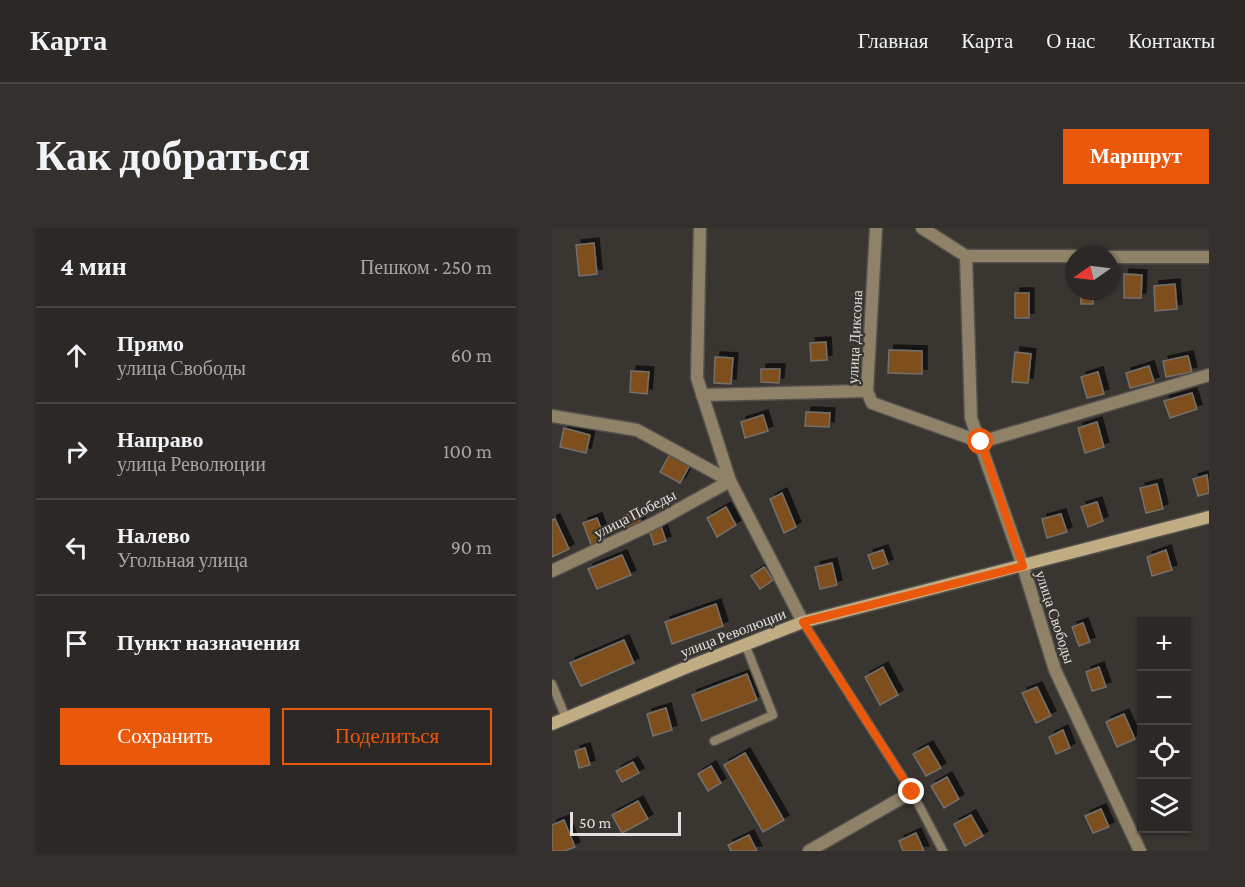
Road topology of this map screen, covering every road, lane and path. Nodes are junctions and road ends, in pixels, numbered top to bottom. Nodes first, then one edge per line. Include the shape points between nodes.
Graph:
1 (700, 228) edge
2 (876, 228) edge
3 (922, 228) edge
4 (966, 256) junction
5 (1065, 256) edge
6 (1119, 256) edge
7 (1209, 257) edge
8 (1209, 375) edge
9 (867, 391) junction
10 (702, 395) junction
11 (552, 416) edge
12 (981, 442) junction
13 (730, 482) junction
14 (1209, 517) edge
15 (1023, 566) junction
16 (552, 571) edge
17 (803, 622) junction
18 (747, 649) dead end
19 (552, 684) edge
20 (566, 718) junction
21 (552, 724) edge
22 (714, 741) dead end
23 (912, 792) junction
24 (809, 851) edge
25 (943, 851) edge
26 (1140, 851) edge

1 - 10 street via 697,378
2 - 9 street, улица Диксона
3 - 4 street
4 - 5 street
4 - 12 street, улица Свободы via 971,418
6 - 7 street
8 - 12 street
9 - 10 street
9 - 12 street, улица Диксона via 872,403
10 - 13 street
11 - 13 street via 637,430
12 - 15 street, улица Свободы
13 - 16 street, улица Победы
13 - 17 street
14 - 15 street, улица Революции
15 - 17 street, улица Революции
15 - 26 street, улица Свободы via 1055,670
17 - 20 street, улица Революции
17 - 23 lane
18 - 22 lane via 773,715
19 - 20 lane
20 - 21 street, улица Революции
23 - 24 street
23 - 25 lane

